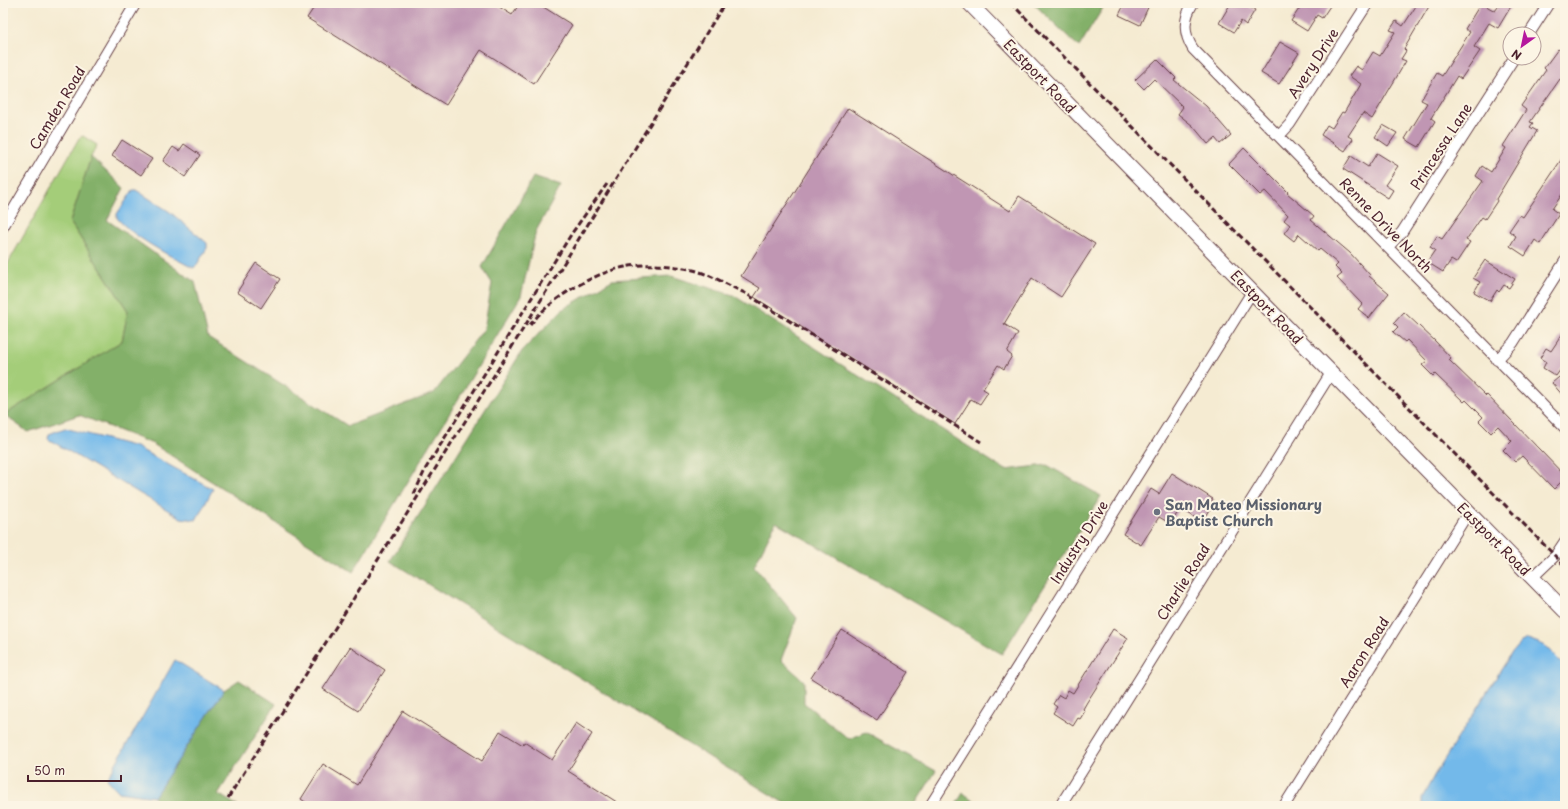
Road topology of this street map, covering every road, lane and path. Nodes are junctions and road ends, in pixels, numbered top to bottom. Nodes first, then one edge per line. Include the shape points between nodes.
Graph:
1 (136, 3) edge
2 (969, 3) edge
3 (1193, 3) edge
4 (1368, 3) edge
5 (1549, 3) edge
6 (1534, 26) edge
7 (1509, 66) edge
8 (1278, 136) junction
9 (3, 227) edge
10 (1388, 247) junction
11 (1565, 261) edge
12 (1252, 292) junction
13 (1498, 360) junction
14 (1331, 373) junction
15 (1565, 428) edge
16 (1468, 513) junction
17 (1565, 541) edge
18 (1532, 578) junction
19 (1565, 611) edge
20 (930, 806) edge
21 (1060, 806) edge
22 (1284, 806) edge

1 - 9 street, Camden Road
2 - 12 street, Eastport Road
3 - 8 street, Renne Drive North via 1185,21 1185,33 1193,49
4 - 8 street, Avery Drive via 1290,124
5 - 6 street
7 - 10 street, Princessa Lane via 1402,232
8 - 10 street, Renne Drive North
10 - 13 street, Renne Drive North
11 - 13 street via 1512,343
12 - 14 street, Eastport Road
12 - 20 street, Industry Drive
13 - 15 street, Renne Drive North
14 - 16 street, Eastport Road
14 - 21 street, Charlie Road
16 - 18 street, Eastport Road
16 - 22 street, Aaron Road
17 - 18 street via 1555,556
18 - 19 street, Eastport Road

